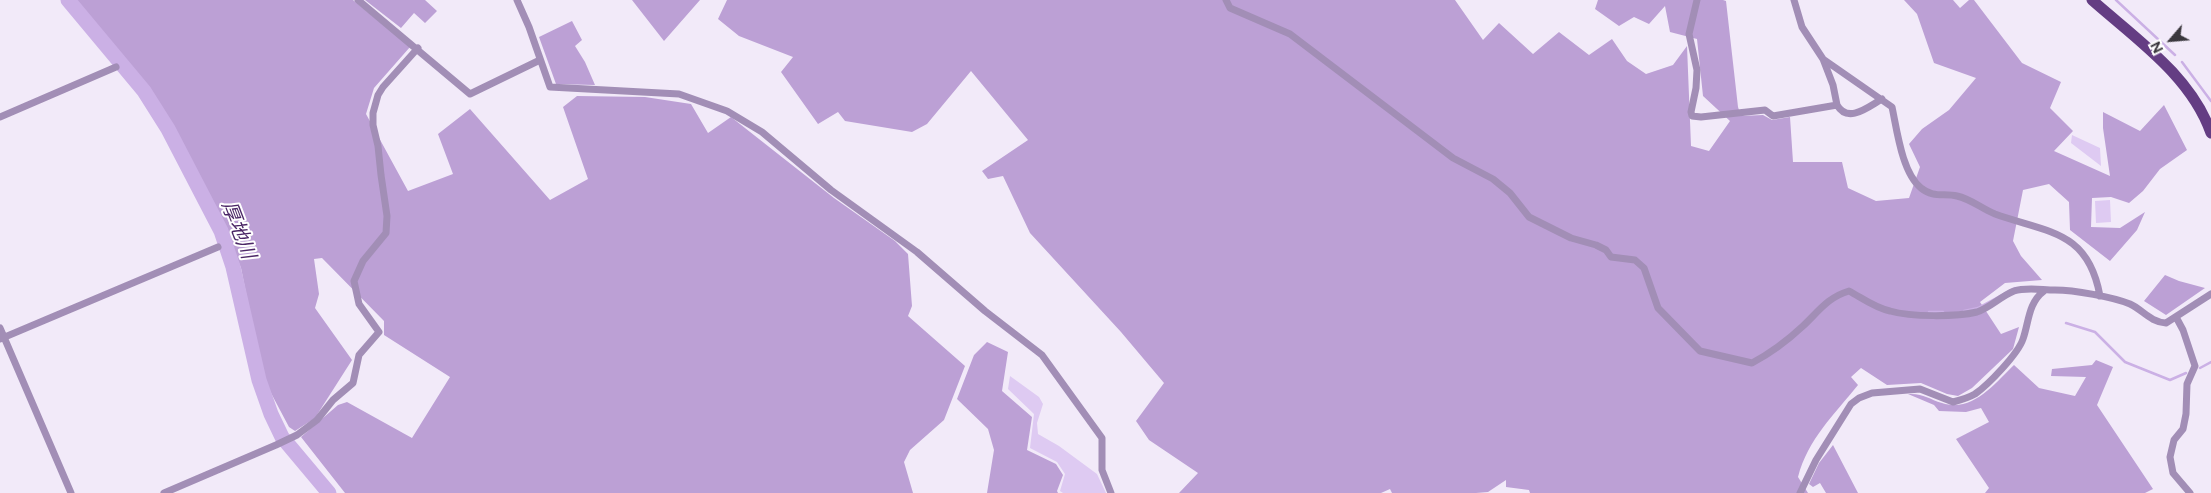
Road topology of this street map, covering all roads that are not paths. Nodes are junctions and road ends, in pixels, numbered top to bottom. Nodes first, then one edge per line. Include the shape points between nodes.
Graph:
1 (358, 0) edge
2 (517, 0) edge
3 (1226, 0) edge
4 (1697, 0) edge
5 (1794, 0) edge
6 (2093, 0) edge
7 (418, 48) junction
8 (1823, 59) junction
9 (540, 60) junction
10 (116, 68) dead end
11 (1882, 99) junction
12 (1837, 105) junction
13 (0, 117) edge
14 (2211, 133) edge
15 (218, 247) dead end
16 (2044, 291) junction
17 (2211, 294) edge
18 (2100, 296) junction
19 (2176, 317) junction
20 (0, 328) edge
21 (2, 338) edge
22 (71, 493) edge
23 (164, 493) edge
24 (1111, 493) edge
25 (1800, 493) edge
26 (2190, 493) edge

1 - 7 street
2 - 9 street
3 - 16 street via 1230,8 1290,34 1453,158 1493,179 1529,216 1576,240 1601,248 1611,257 1635,260 1644,268 1658,308 1700,351 1752,363 1802,327 1821,306 1849,291 1891,312 1950,316 1979,311 2015,291
4 - 12 street via 1688,34 1696,70 1692,116 1765,110 1773,116
5 - 8 street via 1802,27
6 - 14 main road via 2177,77 2194,100
7 - 9 street via 470,94
7 - 23 street via 383,87 373,113 388,216 386,233 363,261 354,281 360,304 379,332 359,355 353,383 317,420 297,434
8 - 11 street
8 - 12 street
9 - 24 street via 550,88 679,94 727,111 762,132 831,190 917,252 1042,354 1102,438 1102,470
10 - 13 street
11 - 12 street via 1858,112 1846,114
11 - 18 street via 1892,107 1906,164 1922,189 1933,195 1957,196 1993,213 2065,238 2080,248 2090,263
15 - 21 street
16 - 18 street
16 - 25 street via 2031,308 2016,354 1976,393 1953,402 1920,389 1872,393 1851,404 1816,460
17 - 19 street
18 - 19 street via 2132,305 2158,322 2166,323
19 - 26 street via 2195,366 2187,384 2183,429 2170,449 2170,466 2177,480
20 - 21 street
21 - 22 street

